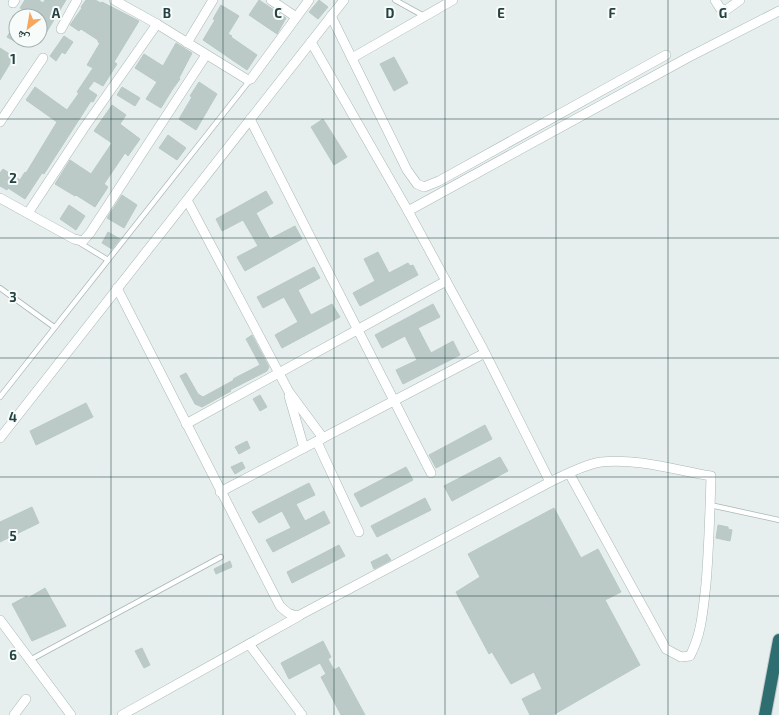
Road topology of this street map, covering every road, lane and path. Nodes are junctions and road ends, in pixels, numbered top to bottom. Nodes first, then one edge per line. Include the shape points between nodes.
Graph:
1 (78, 0) edge
2 (114, 0) edge
3 (213, 0) edge
4 (270, 0) edge
5 (309, 0) edge
6 (344, 0) edge
7 (395, 0) edge
8 (453, 0) edge
9 (715, 0) edge
10 (740, 0) edge
11 (129, 4) edge
12 (779, 11) edge
13 (331, 16) junction
14 (424, 16) junction
15 (296, 18) junction
16 (157, 24) junction
17 (61, 28) dead end
18 (311, 42) junction
19 (187, 43) junction
20 (206, 55) junction
21 (666, 55) dead end
22 (43, 58) dead end
23 (352, 58) junction
24 (251, 79) junction
25 (250, 119) junction
26 (0, 122) edge
27 (0, 198) edge
28 (186, 200) junction
29 (408, 211) junction
30 (28, 213) junction
31 (74, 239) junction
32 (108, 260) junction
33 (446, 281) junction
34 (0, 288) edge
35 (117, 288) junction
36 (54, 327) junction
37 (357, 330) junction
38 (485, 353) junction
39 (278, 373) junction
40 (288, 392) junction
41 (0, 397) edge
42 (393, 401) junction
43 (186, 424) junction
44 (0, 438) edge
45 (320, 440) junction
46 (304, 448) junction
47 (430, 473) dead end
48 (569, 473) junction
49 (550, 482) junction
50 (220, 492) junction
51 (710, 505) junction
52 (779, 520) edge
53 (359, 532) dead end
54 (221, 557) dead end
55 (300, 615) junction
56 (0, 620) edge
57 (779, 640) edge
58 (249, 644) junction
59 (30, 660) junction
60 (26, 699) dead end
61 (14, 715) edge
62 (71, 715) edge
63 (122, 715) edge
64 (302, 715) edge
65 (765, 715) edge

1 - 17 street
2 - 11 street
3 - 19 street
4 - 15 street
5 - 15 street
6 - 13 street
7 - 14 lane
8 - 14 street
9 - 10 street via 720,8 726,10
11 - 16 street
12 - 29 street via 687,58
13 - 18 street
13 - 23 street
14 - 23 street
15 - 24 street
16 - 19 street
16 - 30 street
18 - 25 street
18 - 29 street
19 - 20 street
20 - 24 street via 244,78
20 - 31 street via 90,233 83,241
21 - 23 street via 424,187 417,184 408,170
22 - 26 street
24 - 32 lane
25 - 28 street
25 - 37 street
27 - 30 street
28 - 35 street
28 - 39 street
29 - 33 street
30 - 31 street
31 - 32 lane
32 - 36 lane
33 - 37 street
33 - 38 street
34 - 36 lane
35 - 43 street
35 - 44 street
36 - 41 lane
37 - 39 street
37 - 42 street
38 - 42 street
38 - 49 street
39 - 40 street
39 - 43 street
40 - 45 street via 304,411
40 - 46 street
42 - 45 street
42 - 47 street
43 - 50 street
45 - 46 street
45 - 53 street
46 - 50 street
48 - 49 street
48 - 51 street via 600,462 636,462 711,476
48 - 51 street via 666,649 680,657 690,656 702,623 709,550
49 - 55 street
50 - 55 street via 280,606 293,616
51 - 52 lane
54 - 59 lane
55 - 58 street
56 - 59 street
57 - 65 highway
58 - 63 street
58 - 64 street
59 - 62 street
60 - 61 street

